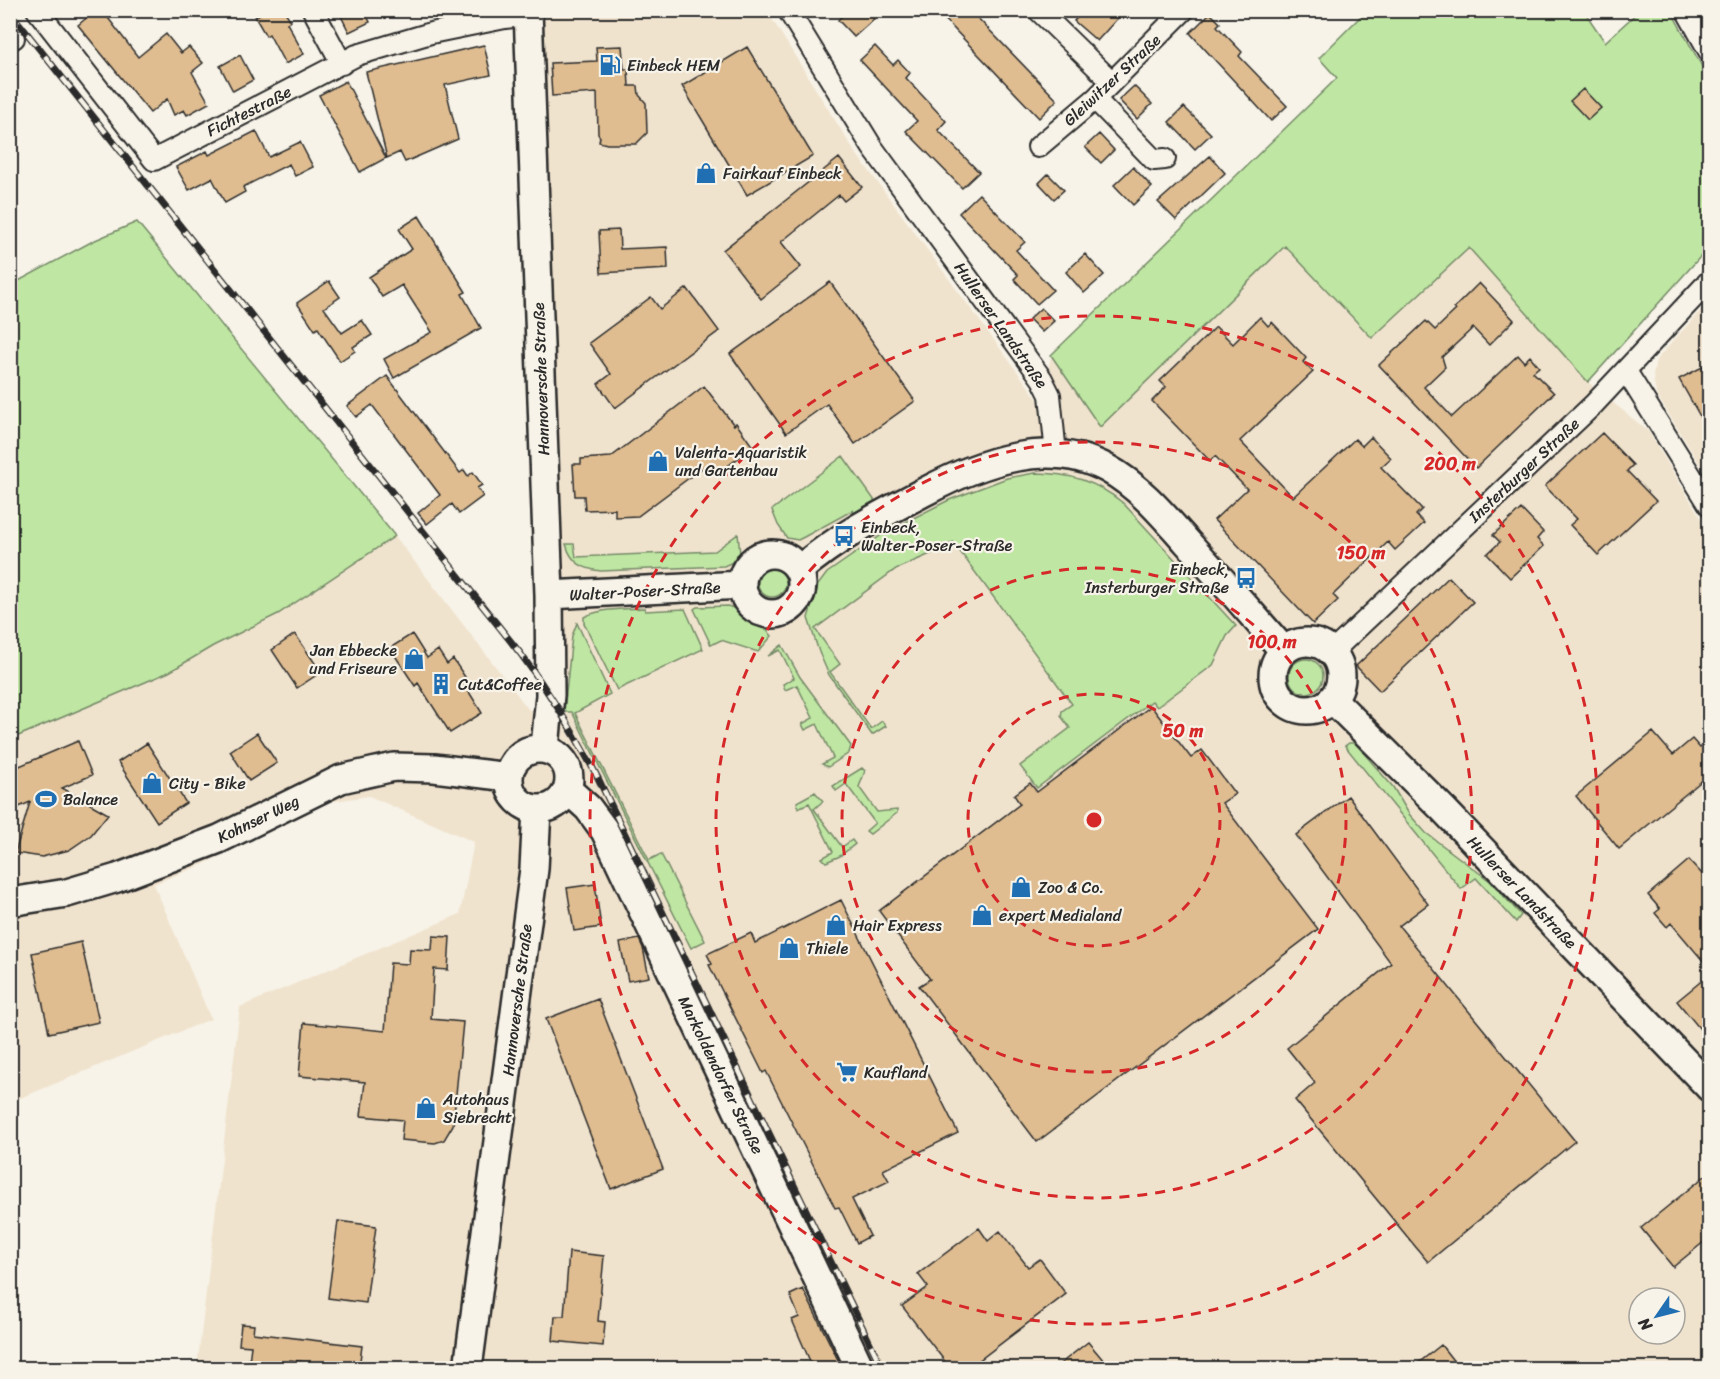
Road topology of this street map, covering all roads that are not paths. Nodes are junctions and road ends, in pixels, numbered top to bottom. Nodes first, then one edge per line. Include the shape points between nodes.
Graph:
1 (36, 10) edge
2 (312, 10) edge
3 (788, 10) edge
4 (1038, 10) edge
5 (1184, 10) edge
6 (1686, 10) edge
7 (528, 13) edge
8 (1710, 53) edge
9 (342, 64) junction
10 (1112, 82) junction
11 (1095, 99) junction
12 (1038, 147) dead end
13 (1165, 159) dead end
14 (1710, 280) edge
15 (1626, 371) junction
16 (1056, 454) junction
17 (1710, 506) edge
18 (799, 570) junction
19 (742, 585) junction
20 (549, 595) junction
21 (1284, 651) junction
22 (1331, 653) junction
23 (1332, 699) junction
24 (545, 748) junction
25 (509, 777) junction
26 (568, 790) junction
27 (537, 809) junction
28 (10, 902) edge
29 (1710, 1088) edge
30 (468, 1368) edge
31 (860, 1368) edge

1 - 9 street, Fichtestraße via 154,160
2 - 9 street
3 - 16 street, Hullerser Landstraße via 872,147 1042,379 1050,395
4 - 10 street
5 - 10 street, Gleiwitzer Straße
6 - 8 street
7 - 9 street, Fichtestraße via 431,33 357,55
7 - 20 street, Hannoversche Straße
10 - 11 street, Gleiwitzer Straße
11 - 12 street, Gleiwitzer Straße
11 - 13 street via 1154,160
14 - 15 street, Insterburger Straße
15 - 17 street
15 - 22 street, Insterburger Straße
16 - 18 street via 1012,456 952,477 844,536
16 - 21 street via 1108,469 1136,489
18 - 19 street via 780,554 763,555 745,570
18 - 19 street via 803,579 799,599 783,613 764,614 756,610 748,603
19 - 20 street, Walter-Poser-Straße
20 - 24 street, Hannoversche Straße via 550,695
21 - 22 street via 1303,642 1314,643
21 - 23 street via 1273,670 1280,697 1293,708 1305,710 1316,709
22 - 23 street via 1340,674
23 - 29 street, Hullerser Landstraße
24 - 25 street via 523,752 514,760
24 - 26 street via 566,764
25 - 27 street via 511,792 518,801
25 - 28 street, Kohnser Weg via 394,767 341,779 219,839 117,878 67,893
26 - 27 street via 556,805
26 - 31 street, Markoldendorfer Straße via 605,831
27 - 30 street, Hannoversche Straße via 534,869

